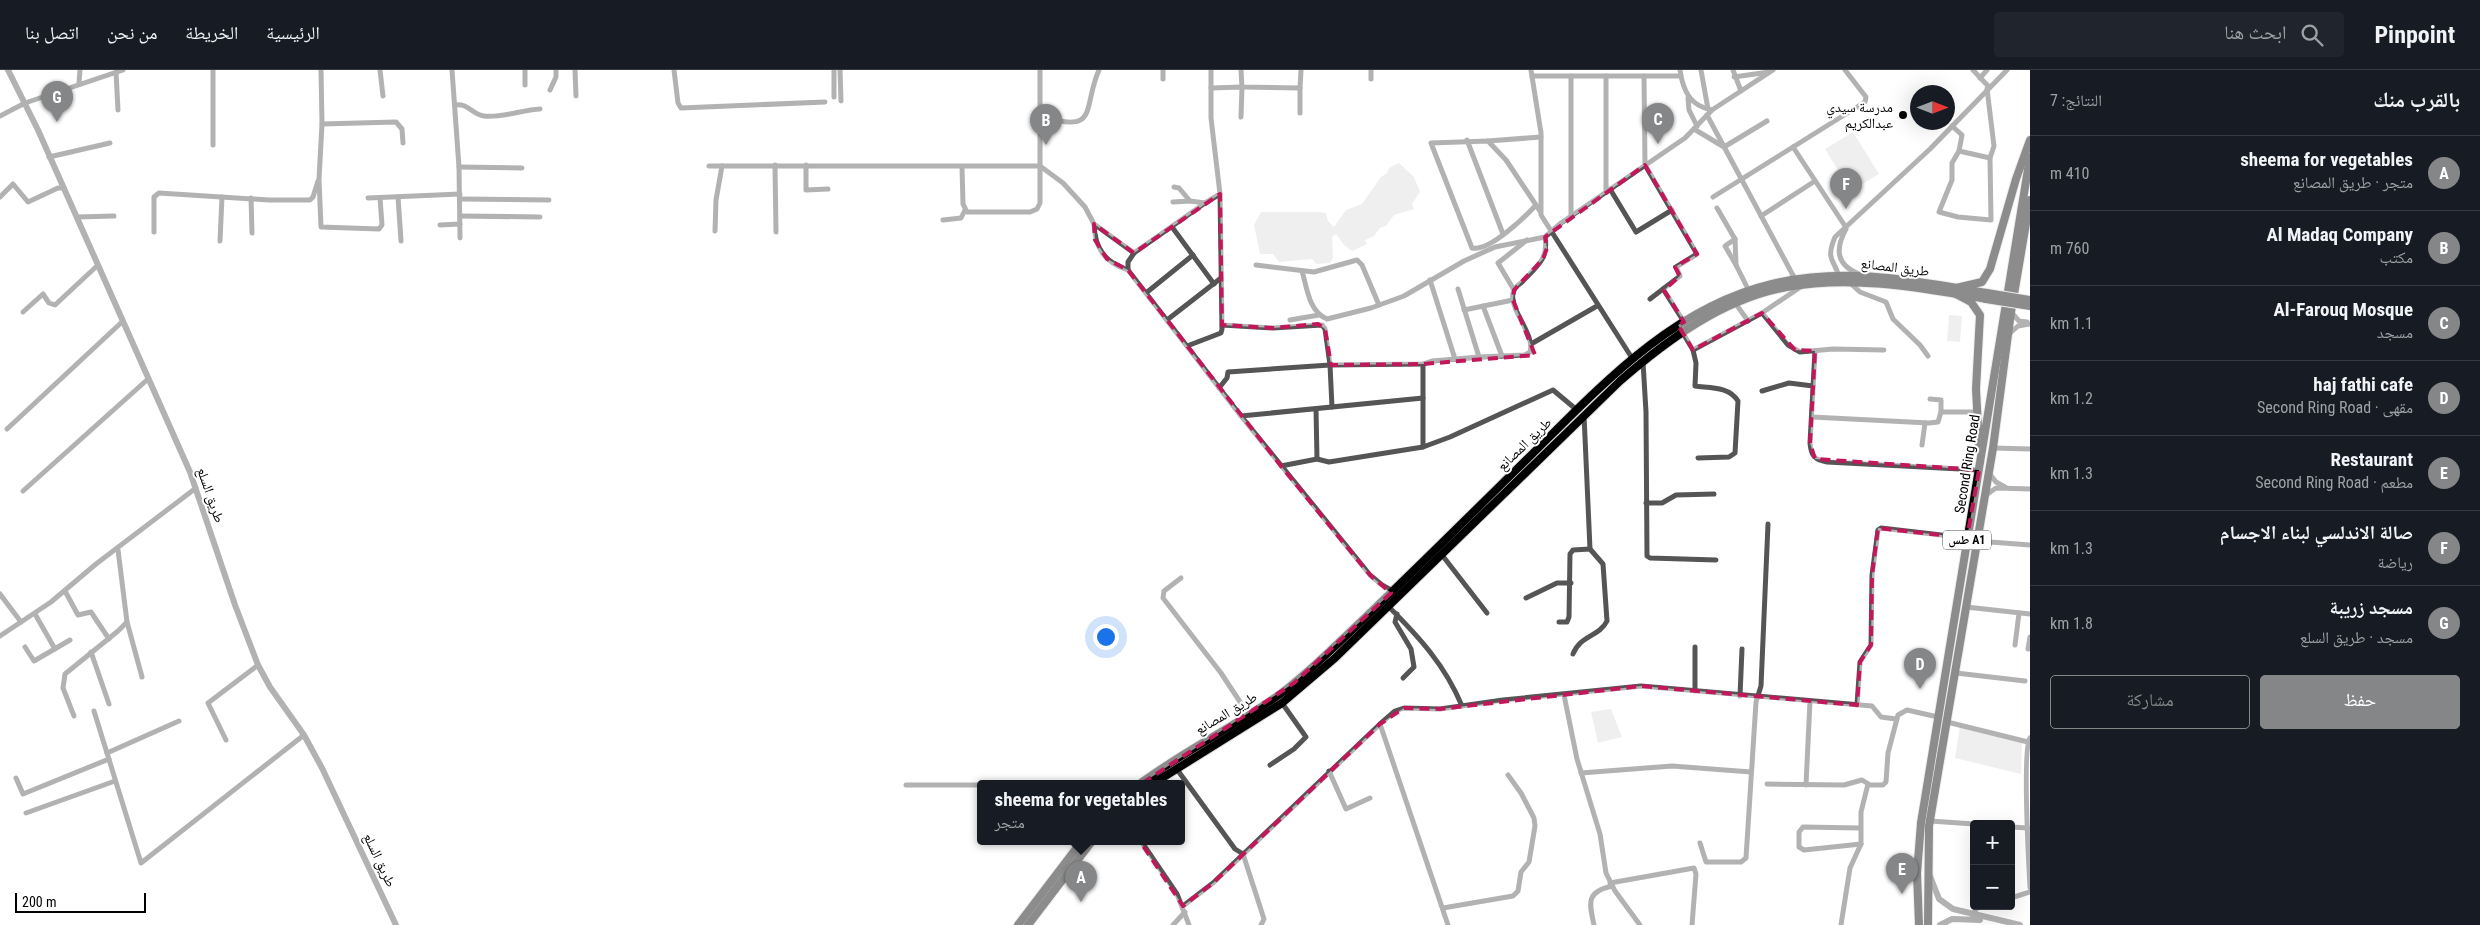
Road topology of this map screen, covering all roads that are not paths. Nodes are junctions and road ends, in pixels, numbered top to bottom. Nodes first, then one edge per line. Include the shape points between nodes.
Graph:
1 (8, 70) edge
2 (80, 70) edge
3 (124, 70) edge
4 (213, 70) edge
5 (321, 70) edge
6 (380, 70) edge
7 (452, 70) edge
8 (525, 70) edge
9 (556, 70) edge
10 (575, 70) edge
11 (674, 70) edge
12 (834, 70) edge
13 (840, 70) edge
14 (1040, 70) edge
15 (1098, 70) edge
16 (1163, 70) edge
17 (1211, 70) edge
18 (1241, 70) edge
19 (1301, 70) edge
20 (1371, 70) edge
21 (1701, 70) edge
22 (1733, 70) edge
23 (1773, 70) edge
24 (1845, 70) edge
25 (1973, 70) edge
26 (1987, 70) edge
27 (2007, 70) edge
28 (116, 72) junction
29 (1532, 73) edge
30 (1562, 73) edge
31 (1680, 73) edge
32 (1610, 74) edge
33 (1571, 76) junction
34 (1644, 76) junction
35 (1734, 77) junction
36 (1980, 78) junction
37 (1163, 79) dead end
38 (1371, 79) dead end
39 (79, 83) junction
40 (525, 85) dead end
41 (1242, 87) junction
42 (1211, 88) junction
43 (1300, 88) junction
44 (1988, 88) junction
45 (550, 90) dead end
46 (1741, 91) junction
47 (383, 96) dead end
48 (576, 96) dead end
49 (834, 97) dead end
50 (1688, 98) junction
51 (841, 101) dead end
52 (25, 102) junction
53 (825, 102) dead end
54 (455, 105) junction
55 (540, 109) dead end
56 (118, 110) dead end
57 (1709, 111) junction
58 (1300, 113) dead end
59 (0, 116) edge
60 (1041, 116) junction
61 (1241, 118) dead end
62 (1767, 121) dead end
63 (1955, 123) edge
64 (322, 124) junction
65 (1695, 127) junction
66 (1955, 129) edge
67 (1948, 130) edge
68 (1541, 137) junction
69 (1467, 140) junction
70 (2030, 140) edge
71 (1488, 141) junction
72 (110, 143) dead end
73 (403, 143) dead end
74 (213, 145) dead end
75 (1724, 147) junction
76 (1793, 147) junction
77 (1959, 151) junction
78 (50, 156) junction
79 (2030, 157) edge
80 (1990, 158) junction
81 (775, 165) junction
82 (806, 165) junction
83 (1645, 165) junction
84 (709, 166) dead end
85 (722, 166) junction
86 (1040, 166) junction
87 (459, 167) junction
88 (962, 167) junction
89 (522, 168) dead end
90 (319, 179) junction
91 (1742, 180) junction
92 (1815, 181) junction
93 (1174, 187) dead end
94 (64, 188) junction
95 (828, 189) dead end
96 (1608, 191) junction
97 (1220, 194) junction
98 (0, 197) edge
99 (222, 197) junction
100 (398, 197) junction
101 (460, 197) junction
102 (1713, 197) dead end
103 (251, 198) junction
104 (368, 198) dead end
105 (380, 198) junction
106 (549, 200) dead end
107 (2030, 200) edge
108 (1190, 201) junction
109 (1173, 202) dead end
110 (1205, 203) junction
111 (1536, 205) junction
112 (1717, 208) dead end
113 (965, 210) junction
114 (1672, 210) junction
115 (1540, 211) junction
116 (114, 216) dead end
117 (460, 216) junction
118 (1571, 216) junction
119 (1761, 216) junction
120 (77, 217) junction
121 (540, 217) dead end
122 (943, 220) dead end
123 (1850, 222) junction
124 (460, 224) junction
125 (1094, 224) junction
126 (440, 225) dead end
127 (1845, 226) junction
128 (1172, 227) junction
129 (1551, 230) junction
130 (715, 231) dead end
131 (154, 232) dead end
132 (776, 232) dead end
133 (252, 233) dead end
134 (1503, 234) junction
135 (1545, 236) junction
136 (460, 238) dead end
137 (1735, 239) junction
138 (1527, 240) junction
139 (220, 241) dead end
140 (401, 241) dead end
141 (1134, 253) junction
142 (1193, 256) junction
143 (98, 265) junction
144 (1256, 265) dead end
145 (1736, 265) junction
146 (1128, 270) junction
147 (1302, 272) junction
148 (1859, 274) junction
149 (1221, 278) junction
150 (1839, 278) junction
151 (1795, 279) junction
152 (1430, 280) junction
153 (1850, 283) junction
154 (1214, 284) junction
155 (1804, 285) junction
156 (1458, 289) dead end
157 (1663, 289) junction
158 (1514, 290) junction
159 (1955, 290) junction
160 (1749, 292) junction
161 (1146, 294) junction
162 (1987, 296) junction
163 (1650, 299) dead end
164 (1513, 300) junction
165 (2030, 300) edge
166 (1736, 304) junction
167 (1380, 305) junction
168 (1483, 306) junction
169 (1597, 306) junction
170 (2030, 306) edge
171 (1464, 310) junction
172 (23, 312) dead end
173 (2012, 312) junction
174 (1762, 313) junction
175 (1319, 315) junction
176 (1166, 320) junction
177 (1290, 320) dead end
178 (123, 321) junction
179 (1748, 321) junction
180 (2030, 323) edge
181 (1222, 325) junction
182 (1682, 327) junction
183 (2009, 334) junction
184 (1531, 344) junction
185 (1188, 346) junction
186 (1693, 350) junction
187 (1815, 350) junction
188 (1884, 350) dead end
189 (1502, 356) junction
190 (1928, 356) dead end
191 (1479, 358) junction
192 (1632, 358) junction
193 (1455, 359) junction
194 (1642, 361) junction
195 (1422, 364) junction
196 (1330, 365) junction
197 (148, 379) junction
198 (1813, 386) junction
199 (1219, 388) junction
200 (1762, 392) dead end
201 (1423, 398) junction
202 (1930, 399) dead end
203 (1332, 407) junction
204 (1316, 409) junction
205 (1577, 410) junction
206 (1941, 412) junction
207 (1976, 412) junction
208 (1584, 415) junction
209 (1241, 416) junction
210 (1812, 417) junction
211 (1925, 423) junction
212 (7, 430) dead end
213 (1423, 446) junction
214 (1922, 446) dead end
215 (1993, 448) junction
216 (2030, 449) edge
217 (1698, 458) dead end
218 (1318, 459) junction
219 (1980, 459) junction
220 (1281, 466) junction
221 (1978, 470) junction
222 (1989, 473) junction
223 (196, 488) junction
224 (2007, 488) junction
225 (2030, 489) edge
226 (23, 491) dead end
227 (1714, 494) dead end
228 (1984, 497) junction
229 (1646, 503) junction
230 (1768, 524) dead end
231 (1967, 538) junction
232 (1976, 541) junction
233 (2030, 545) edge
234 (1590, 549) junction
235 (118, 550) junction
236 (1442, 555) junction
237 (1716, 560) dead end
238 (1181, 578) dead end
239 (1571, 583) junction
240 (65, 591) junction
241 (1393, 591) junction
242 (0, 594) edge
243 (1526, 598) dead end
244 (1388, 606) junction
245 (1966, 607) junction
246 (2030, 612) edge
247 (2019, 613) junction
248 (34, 614) junction
249 (1397, 614) junction
250 (1487, 614) dead end
251 (21, 622) junction
252 (127, 622) junction
253 (1558, 622) dead end
254 (2, 634) edge
255 (2030, 637) edge
256 (109, 639) junction
257 (70, 640) dead end
258 (2015, 645) dead end
259 (25, 647) dead end
260 (1695, 647) dead end
261 (1742, 649) dead end
262 (2028, 649) dead end
263 (55, 650) junction
264 (91, 652) junction
265 (1573, 654) dead end
266 (258, 664) junction
267 (1956, 673) junction
268 (142, 677) dead end
269 (1403, 678) dead end
270 (2025, 681) dead end
271 (1695, 690) junction
272 (1564, 695) junction
273 (1740, 696) junction
274 (1757, 698) junction
275 (1810, 701) junction
276 (1282, 703) junction
277 (109, 704) dead end
278 (1857, 705) junction
279 (1462, 706) junction
280 (94, 711) dead end
281 (74, 716) dead end
282 (1938, 717) junction
283 (1251, 718) junction
284 (1896, 719) junction
285 (179, 721) dead end
286 (1947, 722) junction
287 (1380, 724) junction
288 (304, 735) junction
289 (226, 740) dead end
290 (2029, 740) edge
291 (2029, 752) edge
292 (107, 753) junction
293 (109, 760) junction
294 (1270, 765) dead end
295 (1176, 768) junction
296 (1329, 772) junction
297 (1751, 772) junction
298 (1581, 773) junction
299 (1508, 775) dead end
300 (16, 778) dead end
301 (1145, 780) edge
302 (1158, 780) edge
303 (1185, 780) edge
304 (1185, 780) edge
305 (115, 781) junction
306 (1768, 784) dead end
307 (1806, 784) junction
308 (1868, 784) junction
309 (906, 785) dead end
310 (977, 785) edge
311 (1370, 798) dead end
312 (26, 813) dead end
313 (1930, 822) junction
314 (1970, 824) edge
315 (2015, 827) edge
316 (1860, 828) junction
317 (2028, 828) edge
318 (1700, 843) dead end
319 (1861, 844) junction
320 (1079, 845) edge
321 (1089, 845) edge
322 (1143, 845) edge
323 (1243, 854) junction
324 (1928, 862) junction
325 (1611, 884) junction
326 (2030, 890) edge
327 (2015, 896) edge
328 (1183, 906) junction
329 (1442, 908) junction
330 (1976, 910) edge
331 (1186, 912) junction
332 (1972, 915) junction
333 (396, 925) edge
334 (1018, 925) edge
335 (1028, 925) edge
336 (1173, 925) edge
337 (1189, 925) edge
338 (1261, 925) edge
339 (1448, 925) edge
340 (1594, 925) edge
341 (1640, 925) edge
342 (1692, 925) edge
343 (1841, 925) edge
344 (1919, 925) edge
345 (1928, 925) edge
346 (1940, 925) edge
347 (2010, 925) edge
348 (2020, 925) edge

1 - 52 street, طريق السلع
2 - 39 street
3 - 28 street
4 - 74 street
5 - 64 street
6 - 47 street
7 - 54 street
8 - 40 street
9 - 45 street
10 - 48 street
11 - 53 street via 681,108
12 - 49 street
13 - 51 street
14 - 60 street
15 - 60 street via 1089,111 1081,120 1062,122
16 - 37 street
17 - 42 street
18 - 41 street
19 - 43 street
20 - 38 street
21 - 57 street
22 - 35 street
23 - 35 street
23 - 46 street
24 - 76 street via 1866,100
25 - 36 street
26 - 36 street
27 - 44 street
28 - 39 street
28 - 56 street
29 - 30 street
29 - 68 street
30 - 33 street
31 - 34 street
31 - 50 street
32 - 33 street
32 - 34 street
32 - 96 street
33 - 118 street
34 - 83 street
35 - 46 street
36 - 44 street
39 - 52 street
41 - 42 street
41 - 43 street
41 - 61 street
42 - 97 street via 1211,118
43 - 58 street
44 - 63 street
44 - 80 street via 1994,146
46 - 57 street
50 - 57 street
50 - 65 street
52 - 59 street
52 - 78 street, طريق السلع
54 - 55 street via 465,105 486,116
54 - 87 street
57 - 65 street
57 - 75 street
60 - 86 street
62 - 75 street
64 - 73 street via 396,122 402,129
64 - 90 street
65 - 75 street
65 - 83 street
66 - 77 street via 1962,135
67 - 123 street
68 - 71 street
68 - 115 street
69 - 71 street
69 - 134 street
69 - 134 street via 1431,143 1472,248 1476,249
70 - 159 main road via 1990,269 1982,282
71 - 111 street via 1506,160
72 - 78 street
75 - 91 street
76 - 91 street
76 - 92 street
77 - 80 street
77 - 80 street via 1952,163 1952,180 1939,212 1992,219
78 - 94 street, طريق السلع
79 - 219 main road, Second Ring Road / طس A1
81 - 82 street
81 - 85 street
81 - 132 street
82 - 88 street
82 - 95 street via 806,190
83 - 96 street
83 - 114 street
84 - 85 street
85 - 130 street
86 - 88 street
86 - 113 street via 1040,204 1034,211 972,213
86 - 125 street via 1063,183
87 - 89 street
87 - 101 street
88 - 113 street
90 - 103 street via 310,200
90 - 105 street via 320,222 323,228 379,229 382,224
91 - 102 street
91 - 119 street
92 - 119 street
92 - 127 street
93 - 108 street via 1179,188
94 - 98 street via 28,202 12,184
94 - 120 street, طريق السلع
96 - 114 street via 1636,232
96 - 118 street
97 - 110 street
97 - 149 street
99 - 103 street
99 - 131 street via 156,194
99 - 139 street
100 - 101 street
100 - 105 street
100 - 140 street
101 - 106 street
101 - 117 street
103 - 133 street
104 - 105 street
107 - 173 main road, Second Ring Road / طس A1
108 - 109 street
108 - 110 street
110 - 128 street
111 - 115 street
111 - 134 street via 1519,224
112 - 137 street
113 - 122 street via 961,218
114 - 157 street via 1697,254 1676,267 1680,276
115 - 129 street
116 - 120 street
117 - 121 street
117 - 124 street
118 - 129 street
119 - 151 street
120 - 143 street, طريق السلع
123 - 127 street
123 - 148 street via 1838,250 1844,267
124 - 126 street
124 - 136 street
125 - 141 street
125 - 146 street via 1095,240 1107,259
127 - 150 street via 1835,237 1830,253
128 - 141 street
128 - 142 street
129 - 135 street
129 - 169 street
135 - 138 street
135 - 158 street via 1547,248 1543,259
137 - 145 street
137 - 145 street via 1725,246
138 - 152 street via 1495,247
138 - 158 street via 1498,263
141 - 146 street via 1128,262
142 - 154 street
142 - 161 street
143 - 172 street via 55,305 49,303 43,294
143 - 178 street, طريق السلع
144 - 147 street
145 - 160 street
146 - 161 street
147 - 167 street via 1316,272 1357,260
147 - 175 street
148 - 150 main road, طريق المصانع
148 - 159 main road, طريق المصانع via 1889,276
149 - 154 street
149 - 181 street
150 - 151 main road, طريق المصانع
150 - 153 main road, طريق المصانع
150 - 155 main road, طريق المصانع
151 - 160 main road, طريق المصانع
152 - 167 street via 1404,296
152 - 193 street
153 - 159 main road, طريق المصانع
153 - 190 street via 1860,292 1886,302 1893,319
154 - 176 street
155 - 166 main road, طريق المصانع via 1770,291
155 - 174 street
156 - 171 street
157 - 163 street
157 - 182 street
158 - 164 street
159 - 162 main road, طريق المصانع
159 - 207 main road via 1971,302 1980,315
160 - 182 main road, طريق المصانع
161 - 176 street
162 - 165 main road, bridge
162 - 170 main road, bridge
164 - 168 street
164 - 184 street
166 - 179 street
166 - 182 main road, طريق المصانع
167 - 175 street via 1327,319
168 - 171 street
168 - 189 street
169 - 184 street
169 - 192 street
171 - 191 street
173 - 180 street via 2019,321
173 - 183 main road, Second Ring Road / طس A1
174 - 179 street
174 - 187 street via 1795,350
175 - 177 street
176 - 185 street
178 - 197 street, طريق السلع
178 - 212 street
179 - 186 street
180 - 183 street via 2018,326
181 - 185 street via 1221,333
181 - 196 street via 1273,328 1322,325
182 - 186 street
182 - 192 main road, طريق المصانع
182 - 194 main road, طريق المصانع
183 - 215 main road, Second Ring Road / طس A1
184 - 189 street via 1531,352 1525,355
185 - 199 street
186 - 217 street via 1696,387 1712,386 1738,400 1735,453 1729,458
187 - 188 street
187 - 198 street
189 - 191 street
191 - 193 street
192 - 205 main road, طريق المصانع
193 - 195 street
194 - 208 main road, طريق المصانع
194 - 229 street via 1645,377
195 - 196 street
195 - 201 street
196 - 199 street via 1228,372
196 - 203 street
197 - 223 street, طريق السلع
197 - 226 street
198 - 200 street via 1789,383
198 - 210 street
199 - 209 street
201 - 203 street
201 - 213 street
202 - 206 street via 1941,400
203 - 204 street
204 - 209 street
204 - 218 street
205 - 213 street via 1551,390 1450,437
205 - 241 main road, طريق المصانع
206 - 207 street
206 - 211 street via 1938,422
207 - 219 main road
208 - 234 street
208 - 236 main road, طريق المصانع
209 - 220 street
210 - 211 street
210 - 221 street via 1810,452 1820,461
211 - 214 street
213 - 218 street via 1329,462
215 - 216 street
215 - 222 main road, Second Ring Road / طس A1
218 - 220 street
219 - 221 main road, Second Ring Road / طس A1
220 - 241 street via 1370,575
221 - 231 main road, Second Ring Road / طس A1
222 - 224 street
222 - 228 main road, Second Ring Road / طس A1
223 - 235 street
223 - 266 street, طريق السلع
224 - 225 street
224 - 228 street via 1992,489
227 - 229 street via 1676,495 1662,503
228 - 232 main road, Second Ring Road / طس A1
229 - 237 street via 1648,557
230 - 274 street via 1761,686
231 - 278 street via 1878,530 1872,575 1871,645 1860,662
231 - 282 main road, Second Ring Road / طس A1
232 - 233 street
232 - 245 main road, Second Ring Road / طس A1
234 - 239 street via 1571,551
234 - 265 street via 1603,564 1607,621 1602,628 1580,641
235 - 240 street
235 - 252 street
236 - 244 main road, طريق المصانع
236 - 250 street
238 - 283 street via 1164,591 1164,598
239 - 243 street via 1557,583
239 - 253 street via 1569,620
240 - 248 street
240 - 256 street via 78,615 91,612
241 - 283 main road, طريق المصانع via 1294,683
242 - 251 street
244 - 249 street
244 - 276 main road, طريق المصانع via 1335,658
245 - 247 street
245 - 267 main road, Second Ring Road / طس A1
246 - 247 street
247 - 258 street
248 - 251 street
248 - 263 street
249 - 269 street via 1395,622 1411,649 1414,667
249 - 279 street via 1441,664
251 - 254 street
252 - 256 street
252 - 268 street
255 - 262 street
256 - 264 street
257 - 263 street
259 - 263 street via 34,661
260 - 271 street
261 - 273 street
264 - 277 street
264 - 281 street via 65,674 63,680
266 - 288 street, طريق السلع via 270,688
266 - 289 street via 208,703
267 - 270 street
267 - 286 main road, Second Ring Road / طس A1
271 - 272 street via 1641,686
271 - 273 street
272 - 279 street
272 - 298 street
273 - 274 street
274 - 275 street
274 - 297 street
275 - 278 street
275 - 307 street
276 - 283 main road, طريق المصانع
276 - 294 street via 1306,737
278 - 284 street via 1872,706 1881,717
279 - 287 street via 1434,710 1404,708
280 - 292 street
282 - 284 street via 1907,710
282 - 344 main road, Second Ring Road / طس A1 via 1918,854
283 - 295 main road, طريق المصانع
283 - 301 main road, طريق المصانع via 1196,746
284 - 308 street via 1888,753 1886,782 1883,785
285 - 292 street
286 - 290 street
286 - 313 main road, Second Ring Road / طس A1
287 - 296 street
287 - 329 street
288 - 305 street via 179,831 143,863 138,858
288 - 333 street, طريق السلع
290 - 291 street
291 - 317 street
292 - 293 street
293 - 300 street via 23,794
293 - 305 street
295 - 302 main road, طريق المصانع
295 - 303 street
296 - 311 street via 1346,810
296 - 323 street
297 - 298 street via 1672,766
297 - 318 street via 1744,861 1706,862
298 - 325 street
299 - 329 street via 1521,793 1535,826 1529,862 1521,872 1518,891 1513,896
304 - 323 street via 1235,849
305 - 312 street
306 - 307 street
307 - 308 street via 1844,785 1862,780
308 - 316 street
309 - 310 street
313 - 314 street
313 - 324 main road, Second Ring Road / طس A1
315 - 317 street
316 - 319 street
316 - 319 street via 1803,827 1799,832 1799,847 1804,850
317 - 326 street
319 - 343 street via 1850,868
320 - 334 main road
321 - 335 main road
322 - 328 street
323 - 328 street
323 - 338 street via 1264,919
324 - 332 street via 1939,899 1953,909
324 - 345 main road, Second Ring Road / طس A1
325 - 340 street via 1592,895 1590,907
325 - 341 street
325 - 342 street via 1694,868
326 - 327 street
328 - 331 street
329 - 339 street
330 - 332 street
331 - 336 street
331 - 337 street
332 - 348 street
346 - 347 street via 1968,919

